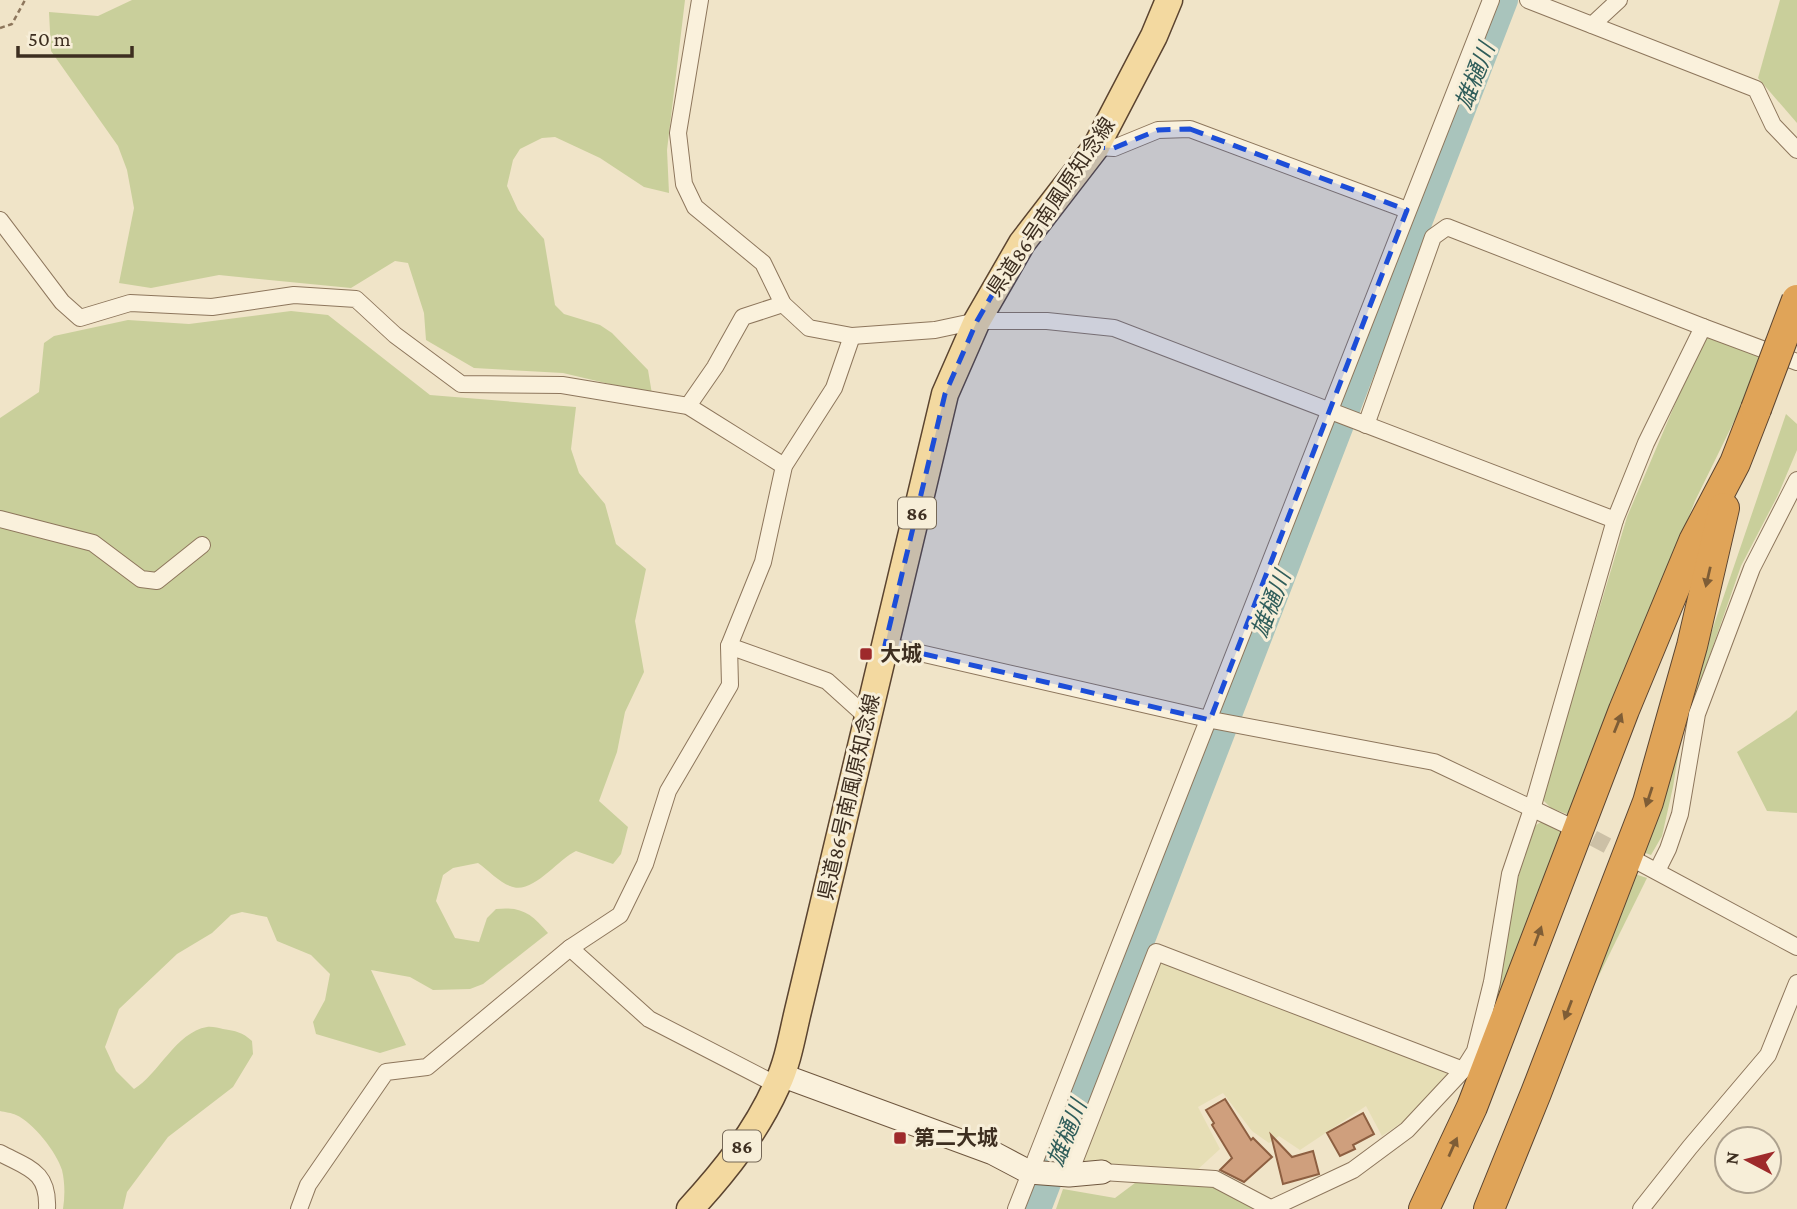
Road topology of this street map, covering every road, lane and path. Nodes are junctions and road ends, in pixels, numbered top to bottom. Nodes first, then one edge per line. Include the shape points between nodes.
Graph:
1 (25, 0) edge
2 (700, 0) edge
3 (1169, 0) edge
4 (1491, 0) edge
5 (1528, 0) edge
6 (1619, 0) edge
7 (1592, 25) junction
8 (0, 28) edge
9 (1096, 147) junction
10 (1797, 150) edge
11 (1407, 210) junction
12 (0, 220) edge
13 (1797, 300) edge
14 (783, 304) junction
15 (977, 321) junction
16 (1703, 327) junction
17 (852, 336) junction
18 (1797, 362) edge
19 (688, 406) junction
20 (1328, 412) junction
21 (1366, 425) junction
22 (1735, 463) junction
23 (784, 466) junction
24 (1797, 480) edge
25 (0, 519) edge
26 (1615, 520) junction
27 (202, 545) dead end
28 (885, 645) junction
29 (729, 646) junction
30 (868, 718) junction
31 (1220, 722) junction
32 (1532, 809) junction
33 (1569, 826) tunnel mouth
34 (1635, 860) tunnel mouth
35 (1657, 871) junction
36 (1797, 947) edge
37 (569, 948) junction
38 (1797, 983) edge
39 (1463, 1070) junction
40 (779, 1080) junction
41 (0, 1153) edge
42 (1101, 1172) joint
43 (1033, 1173) junction
44 (1066, 1175) junction
45 (47, 1209) edge
46 (299, 1209) edge
47 (690, 1209) edge
48 (1016, 1209) edge
49 (1272, 1209) edge
50 (1424, 1209) edge
51 (1489, 1209) edge
52 (1641, 1209) edge

1 - 8 path via 12,24
2 - 14 street via 678,133 684,184 695,207 764,262
3 - 9 main road, 県道86号南風原知念線 / 86
4 - 11 street
5 - 7 street
6 - 7 street
7 - 10 street via 1756,89 1773,125
9 - 11 street via 1114,148 1158,130 1190,129
9 - 15 main road, 県道86号南風原知念線 / 86 via 1022,243
11 - 20 street
12 - 19 street via 62,302 80,318 130,303 212,307 295,295 356,299 461,384 562,385
13 - 22 highway, bridge
14 - 17 street via 809,328
14 - 19 street via 743,317
15 - 17 street via 935,330
15 - 20 street via 1047,321 1114,328
15 - 28 main road, 県道86号南風原知念線 / 86 via 945,394
16 - 18 street
16 - 21 street via 1447,227 1433,237
16 - 26 street via 1646,443
17 - 23 street via 834,388
19 - 23 street
20 - 21 street
20 - 31 street
21 - 26 street
50 -> 22 highway via 1477,1094 1694,541
22 -> 51 highway via 1692,646 1648,802
23 - 29 street via 763,562
24 - 35 street via 1752,568 1697,714 1680,814
25 - 27 street via 93,543 141,579 157,581
26 - 32 street
28 - 30 main road, 県道86号南風原知念線 / 86
28 - 31 street
29 - 30 street via 827,681
29 - 37 street via 730,685 668,791 645,864 620,915
30 - 40 main road, 県道86号南風原知念線 / 86
31 - 32 street via 1434,762
31 - 43 street
32 - 33 street
32 - 39 street via 1510,874 1475,1051
34 - 35 street
35 - 36 street
37 - 40 street via 649,1020
37 - 46 street via 427,1067 386,1072 308,1185
38 - 52 street via 1768,1055
39 - 44 street via 1156,951
39 - 49 street via 1407,1130 1353,1170
40 - 43 street via 993,1153
40 - 47 main road, 県道86号南風原知念線 / 86 via 727,1169
41 - 45 street via 36,1171 48,1193
42 - 44 street
42 - 49 street via 1215,1179
43 - 44 street
43 - 48 street

